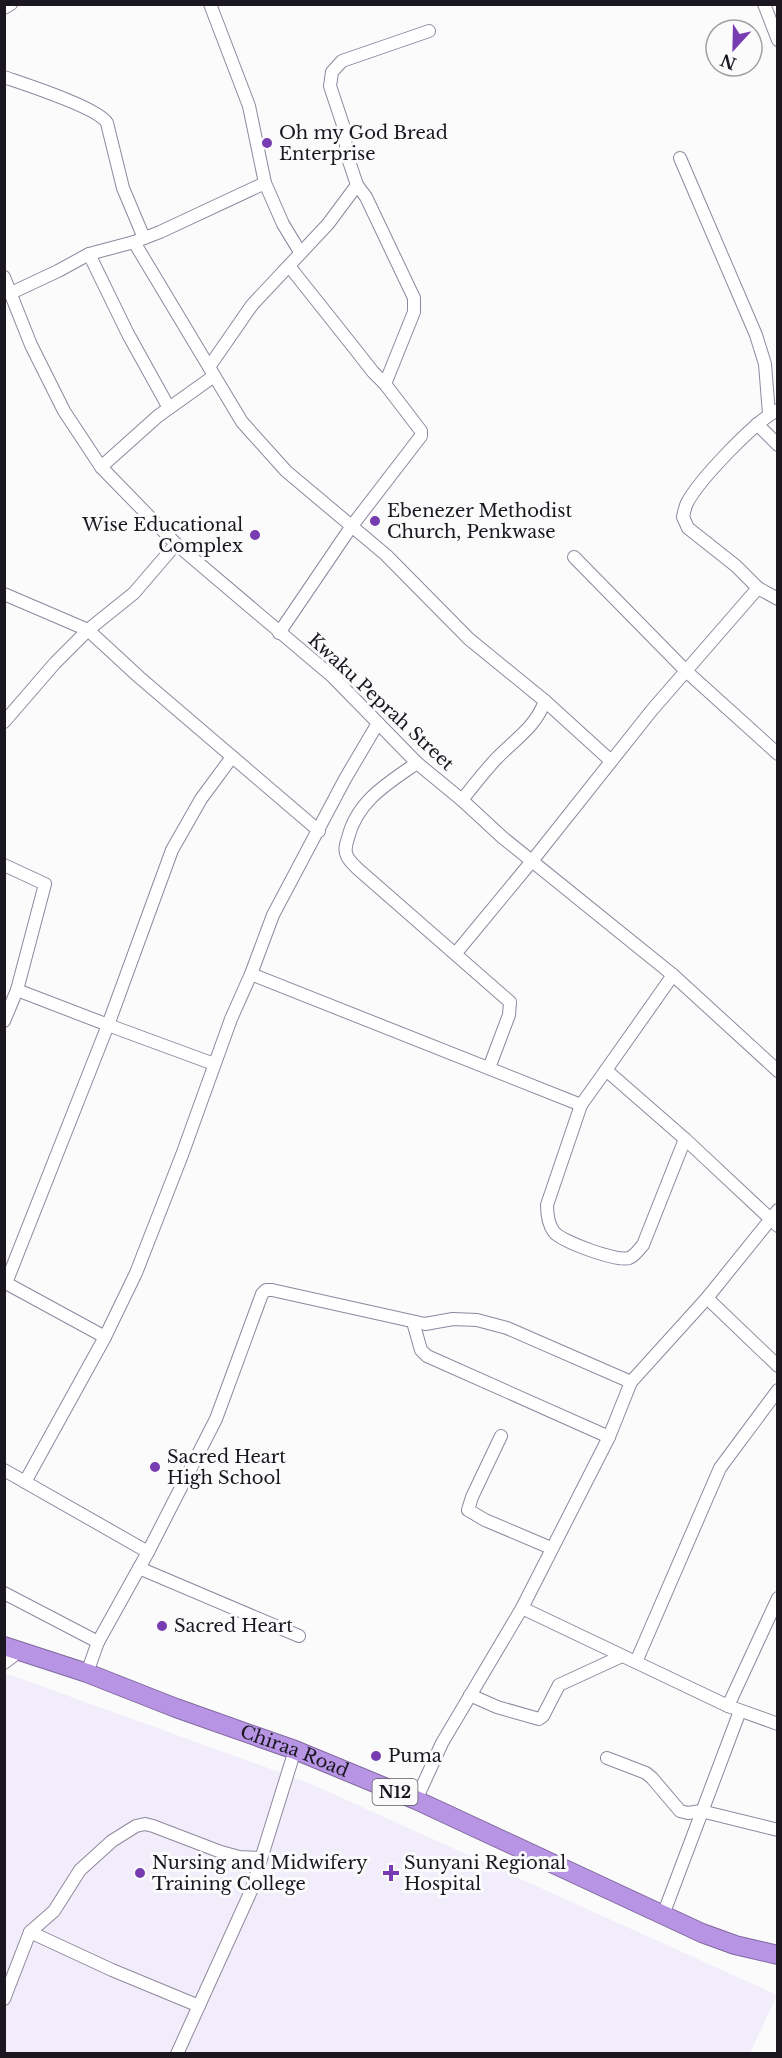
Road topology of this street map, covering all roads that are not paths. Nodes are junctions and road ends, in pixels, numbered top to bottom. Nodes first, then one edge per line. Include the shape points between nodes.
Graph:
1 (11, 4) edge
2 (764, 4) edge
3 (210, 5) edge
4 (4, 8) edge
5 (429, 31) dead end
6 (777, 40) edge
7 (4, 77) edge
8 (680, 158) dead end
9 (266, 183) junction
10 (357, 185) junction
11 (139, 240) junction
12 (300, 252) junction
13 (90, 254) junction
14 (289, 266) junction
15 (4, 277) edge
16 (11, 292) junction
17 (212, 371) junction
18 (385, 384) junction
19 (169, 408) junction
20 (773, 412) edge
21 (757, 424) junction
22 (777, 444) edge
23 (101, 467) junction
24 (351, 527) junction
25 (176, 544) junction
26 (574, 557) dead end
27 (758, 588) junction
28 (4, 594) edge
29 (777, 599) edge
30 (88, 630) junction
31 (279, 633) junction
32 (686, 670) junction
33 (545, 701) junction
34 (10, 705) edge
35 (4, 722) edge
36 (378, 723) junction
37 (777, 754) edge
38 (232, 757) junction
39 (611, 761) junction
40 (417, 762) junction
41 (462, 800) junction
42 (319, 831) junction
43 (532, 861) junction
44 (4, 865) edge
45 (456, 953) junction
46 (251, 974) junction
47 (673, 975) junction
48 (17, 990) junction
49 (4, 1021) edge
50 (108, 1025) junction
51 (214, 1064) junction
52 (489, 1068) junction
53 (606, 1070) junction
54 (777, 1071) edge
55 (581, 1105) junction
56 (686, 1139) junction
57 (775, 1218) edge
58 (5, 1283) edge
59 (707, 1298) junction
60 (413, 1322) junction
61 (105, 1337) junction
62 (777, 1366) edge
63 (632, 1382) junction
64 (777, 1390) edge
65 (501, 1436) dead end
66 (609, 1437) junction
67 (4, 1470) edge
68 (25, 1482) junction
69 (551, 1548) junction
70 (148, 1552) junction
71 (139, 1568) junction
72 (4, 1593) edge
73 (777, 1598) edge
74 (522, 1608) junction
75 (299, 1636) dead end
76 (98, 1642) junction
77 (12, 1648) edge
78 (622, 1656) junction
79 (636, 1662) junction
80 (4, 1663) edge
81 (87, 1674) junction
82 (470, 1695) junction
83 (734, 1709) junction
84 (777, 1724) edge
85 (296, 1750) junction
86 (607, 1758) dead end
87 (416, 1800) junction
88 (701, 1811) junction
89 (777, 1830) edge
90 (261, 1858) junction
91 (663, 1915) junction
92 (30, 1932) junction
93 (777, 1955) edge
94 (4, 1999) edge
95 (199, 2006) junction
96 (177, 2054) edge

1 - 4 street
2 - 6 street
3 - 9 street via 249,106
5 - 10 street via 342,61 332,72 330,86
7 - 11 street via 104,118
8 - 20 street via 761,351
9 - 11 street
9 - 12 street
10 - 12 street via 328,224
10 - 18 street via 414,298 414,312
11 - 13 street
11 - 17 street
12 - 14 street
13 - 16 street
13 - 19 street
14 - 17 street via 252,304
14 - 18 street
15 - 16 street, Kwaku Peprah Street
16 - 23 street, Kwaku Peprah Street via 31,345 64,411
17 - 19 street
17 - 24 street via 258,441 286,471
18 - 24 street via 421,436
19 - 23 street
20 - 21 street
21 - 22 street
21 - 27 street via 693,494 682,517 688,528
23 - 25 street, Kwaku Peprah Street
24 - 31 street
24 - 33 street via 386,555 469,639
25 - 30 street via 134,593
25 - 31 street, Kwaku Peprah Street
26 - 32 street
27 - 29 street
27 - 32 street
28 - 30 street
30 - 34 street
30 - 38 street
31 - 36 street, Kwaku Peprah Street via 333,677
32 - 37 street
32 - 39 street
33 - 39 street
33 - 41 street via 540,715
34 - 35 street
36 - 40 street, Kwaku Peprah Street
36 - 42 street
38 - 42 street
38 - 50 street via 201,798 172,850
39 - 43 street
40 - 41 street, Kwaku Peprah Street
40 - 45 street via 362,806 345,850 359,870
41 - 43 street, Kwaku Peprah Street
42 - 46 street via 273,915
43 - 45 street
43 - 47 street, Kwaku Peprah Street
44 - 48 street via 45,884
45 - 52 street via 510,1002
46 - 51 street
46 - 52 street
47 - 53 street
47 - 54 street, Kwaku Peprah Street
48 - 49 street
48 - 50 street
50 - 51 street
50 - 58 street
51 - 61 street via 136,1273
52 - 55 street
53 - 55 street
53 - 56 street
55 - 56 street via 547,1205 548,1221 555,1234 600,1253 628,1258 643,1245
56 - 57 street
57 - 59 street
58 - 61 street
59 - 62 street
59 - 63 street
60 - 63 street via 477,1320 507,1328
60 - 66 street via 421,1350 427,1356
60 - 70 street via 266,1290 216,1419
61 - 68 street
63 - 66 street
64 - 79 street via 720,1468
65 - 69 street via 468,1510
66 - 69 street
67 - 68 street
68 - 70 street
69 - 74 street
70 - 71 street
71 - 75 street
71 - 76 street
72 - 76 street
73 - 83 street
74 - 78 street
74 - 82 street
76 - 81 street
77 - 80 street
77 - 81 highway, Chiraa Road / N12
78 - 79 street
78 - 82 street via 559,1685 539,1719
79 - 83 street
81 - 85 highway, Chiraa Road / N12
82 - 87 street
83 - 84 street
83 - 88 street
85 - 87 highway, Chiraa Road / N12
85 - 90 street
86 - 88 street via 652,1778 680,1811
87 - 91 highway, Chiraa Road / N12
88 - 89 street
88 - 91 street
90 - 92 street via 232,1855 153,1826 136,1826 112,1841 80,1870 54,1911
90 - 95 street via 251,1891
91 - 93 highway, Chiraa Road / N12 via 735,1945
92 - 94 street
92 - 95 street
95 - 96 street

